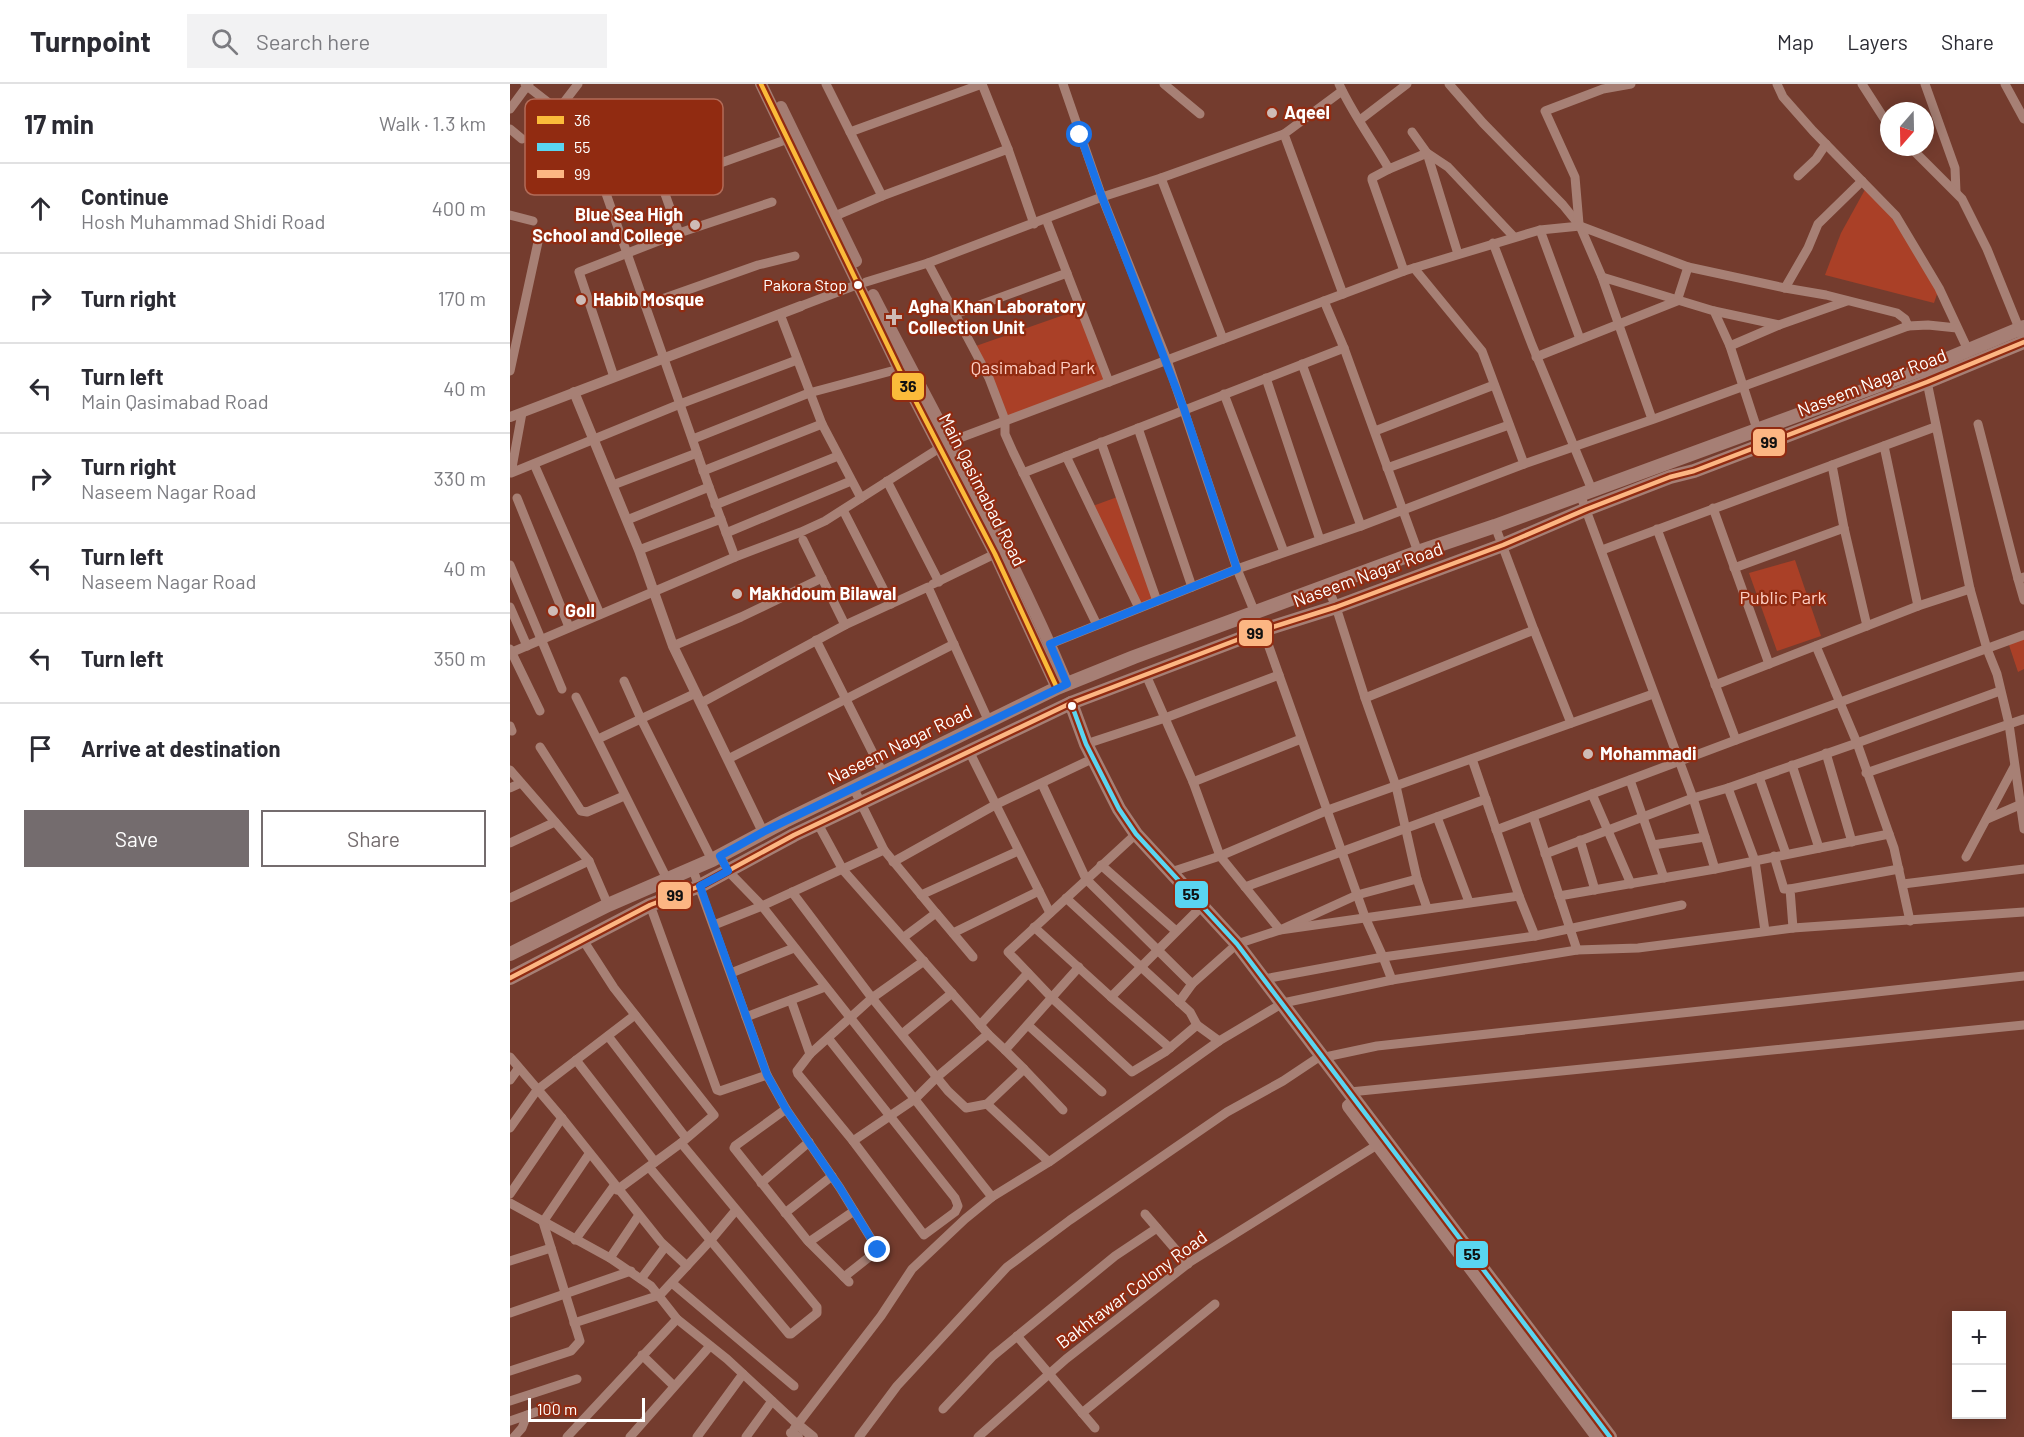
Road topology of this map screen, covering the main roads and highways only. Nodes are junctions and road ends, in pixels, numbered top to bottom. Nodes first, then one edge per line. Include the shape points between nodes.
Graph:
1 (761, 84) edge
2 (770, 84) edge
3 (862, 283) junction
4 (2023, 334) edge
5 (1925, 376) junction
6 (944, 445) junction
7 (1000, 552) junction
8 (1255, 613) junction
9 (1263, 630) junction
10 (1062, 686) junction
11 (1071, 703) junction
12 (944, 743) junction
13 (952, 761) junction
14 (510, 954) edge
15 (510, 978) edge
16 (1320, 1058) junction
17 (1598, 1437) edge
18 (1611, 1437) edge

1 - 3 main road, Main Qasimabad Road
2 - 3 main road, Main Qasimabad Road via 835,216
3 - 6 main road, Main Qasimabad Road
3 - 6 main road, Main Qasimabad Road via 899,369
4 - 5 main road, Naseem Nagar Road
4 - 5 main road, Naseem Nagar Road via 1968,350
5 - 8 main road, Naseem Nagar Road via 1757,429
5 - 9 main road, Naseem Nagar Road via 1694,471 1587,508 1503,545
6 - 7 main road, Main Qasimabad Road
7 - 10 main road, Main Qasimabad Road
7 - 10 main road, Main Qasimabad Road via 1050,644
8 - 9 main road
8 - 10 main road, Naseem Nagar Road
9 - 11 main road, Naseem Nagar Road
10 - 12 main road, Naseem Nagar Road
11 - 13 main road, Naseem Nagar Road
11 - 16 main road via 1086,744 1136,834 1237,944
12 - 13 main road
12 - 14 main road, Naseem Nagar Road via 716,858 608,905
13 - 15 main road, Naseem Nagar Road via 818,824 700,886 650,905
16 - 17 main road via 1377,1145
16 - 18 main road via 1350,1092

